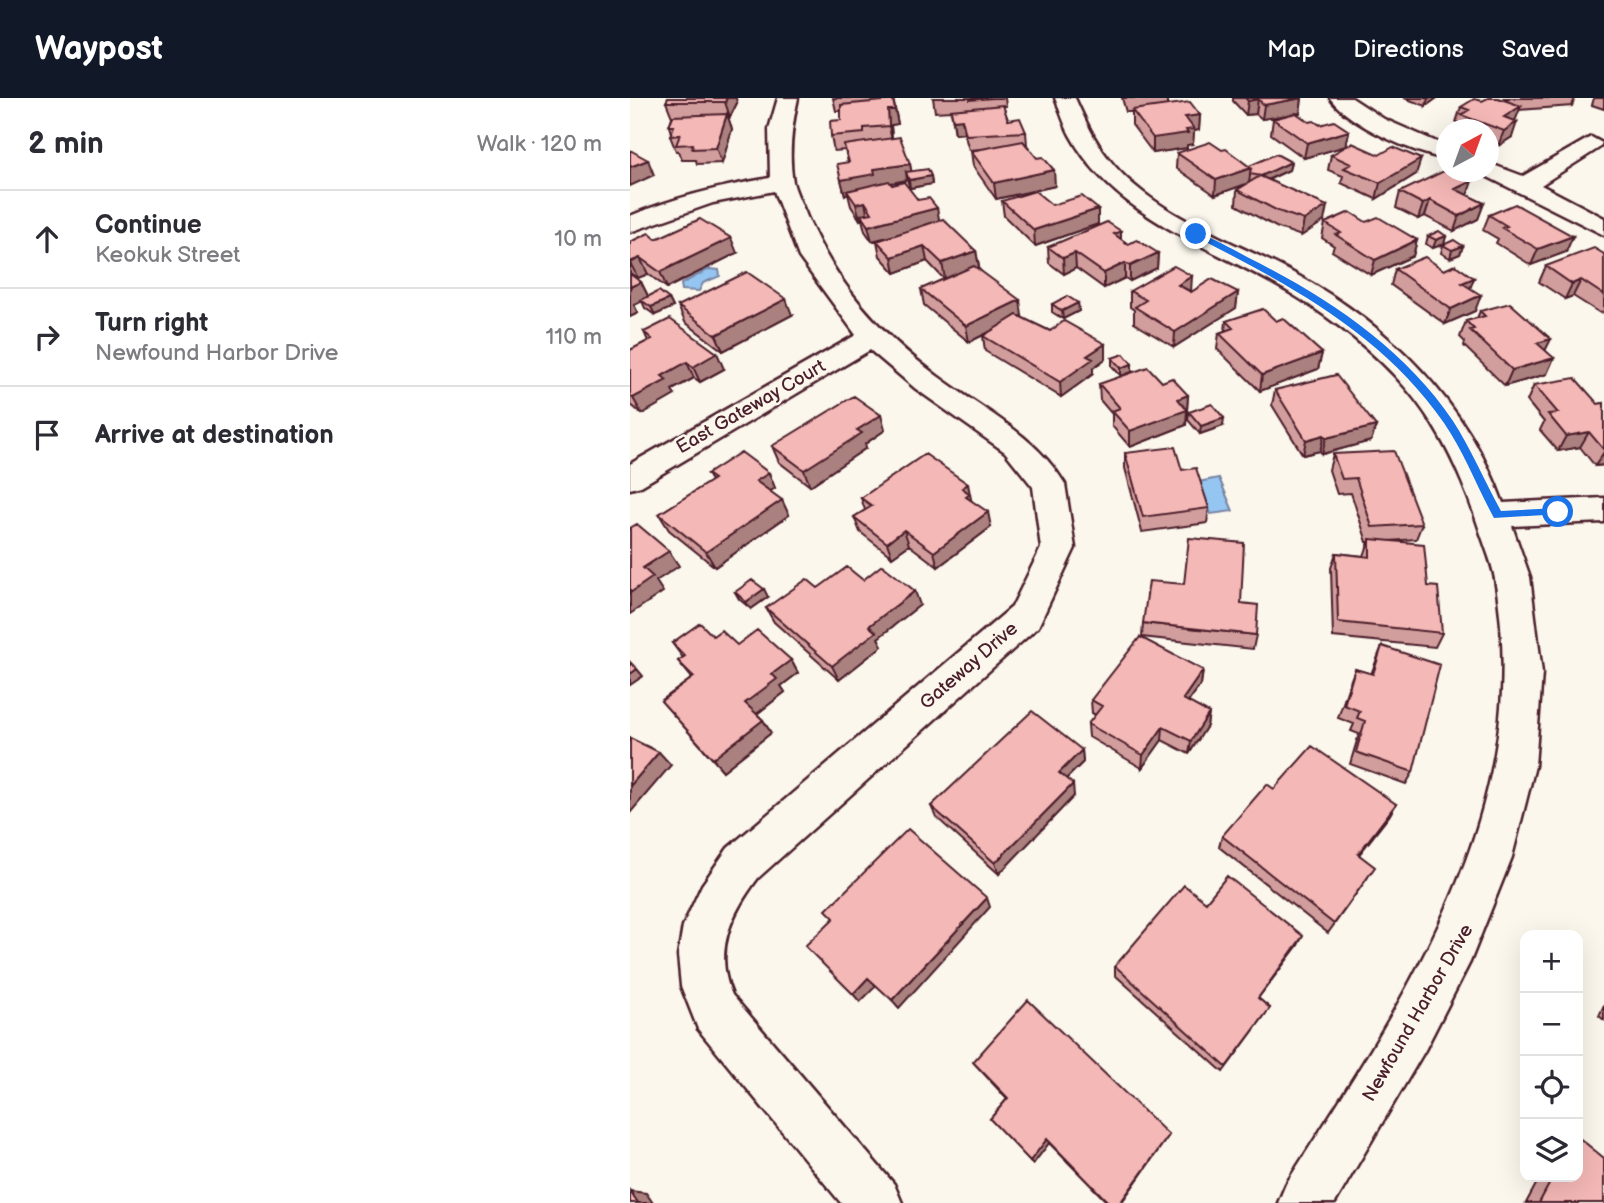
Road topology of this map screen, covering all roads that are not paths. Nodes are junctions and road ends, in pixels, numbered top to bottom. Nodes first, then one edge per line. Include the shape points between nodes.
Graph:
1 (788, 98) edge
2 (1065, 98) edge
3 (1340, 98) edge
4 (1591, 144) dead end
5 (1436, 149) edge
6 (1499, 174) edge
7 (782, 183) junction
8 (1525, 185) junction
9 (630, 225) edge
10 (1604, 228) edge
11 (872, 337) junction
12 (630, 478) edge
13 (1604, 510) edge
14 (1498, 515) junction
15 (875, 1203) edge
16 (1305, 1203) edge

1 - 7 street, Gateway Drive via 780,129
2 - 14 street, Newfound Harbor Drive via 1074,129 1103,171 1145,204 1332,307 1383,349 1449,423
3 - 5 street via 1383,128
4 - 8 street
6 - 8 street
7 - 9 street via 708,195
7 - 11 street, Gateway Drive via 812,257
8 - 10 street
11 - 12 street, East Gateway Court
11 - 15 street, Gateway Drive via 926,382 1017,445 1049,484 1058,548 1025,617 743,863 718,894 702,934 701,973 715,1012
13 - 14 street
14 - 16 street, Newfound Harbor Drive via 1525,610 1532,691 1511,812 1463,942

